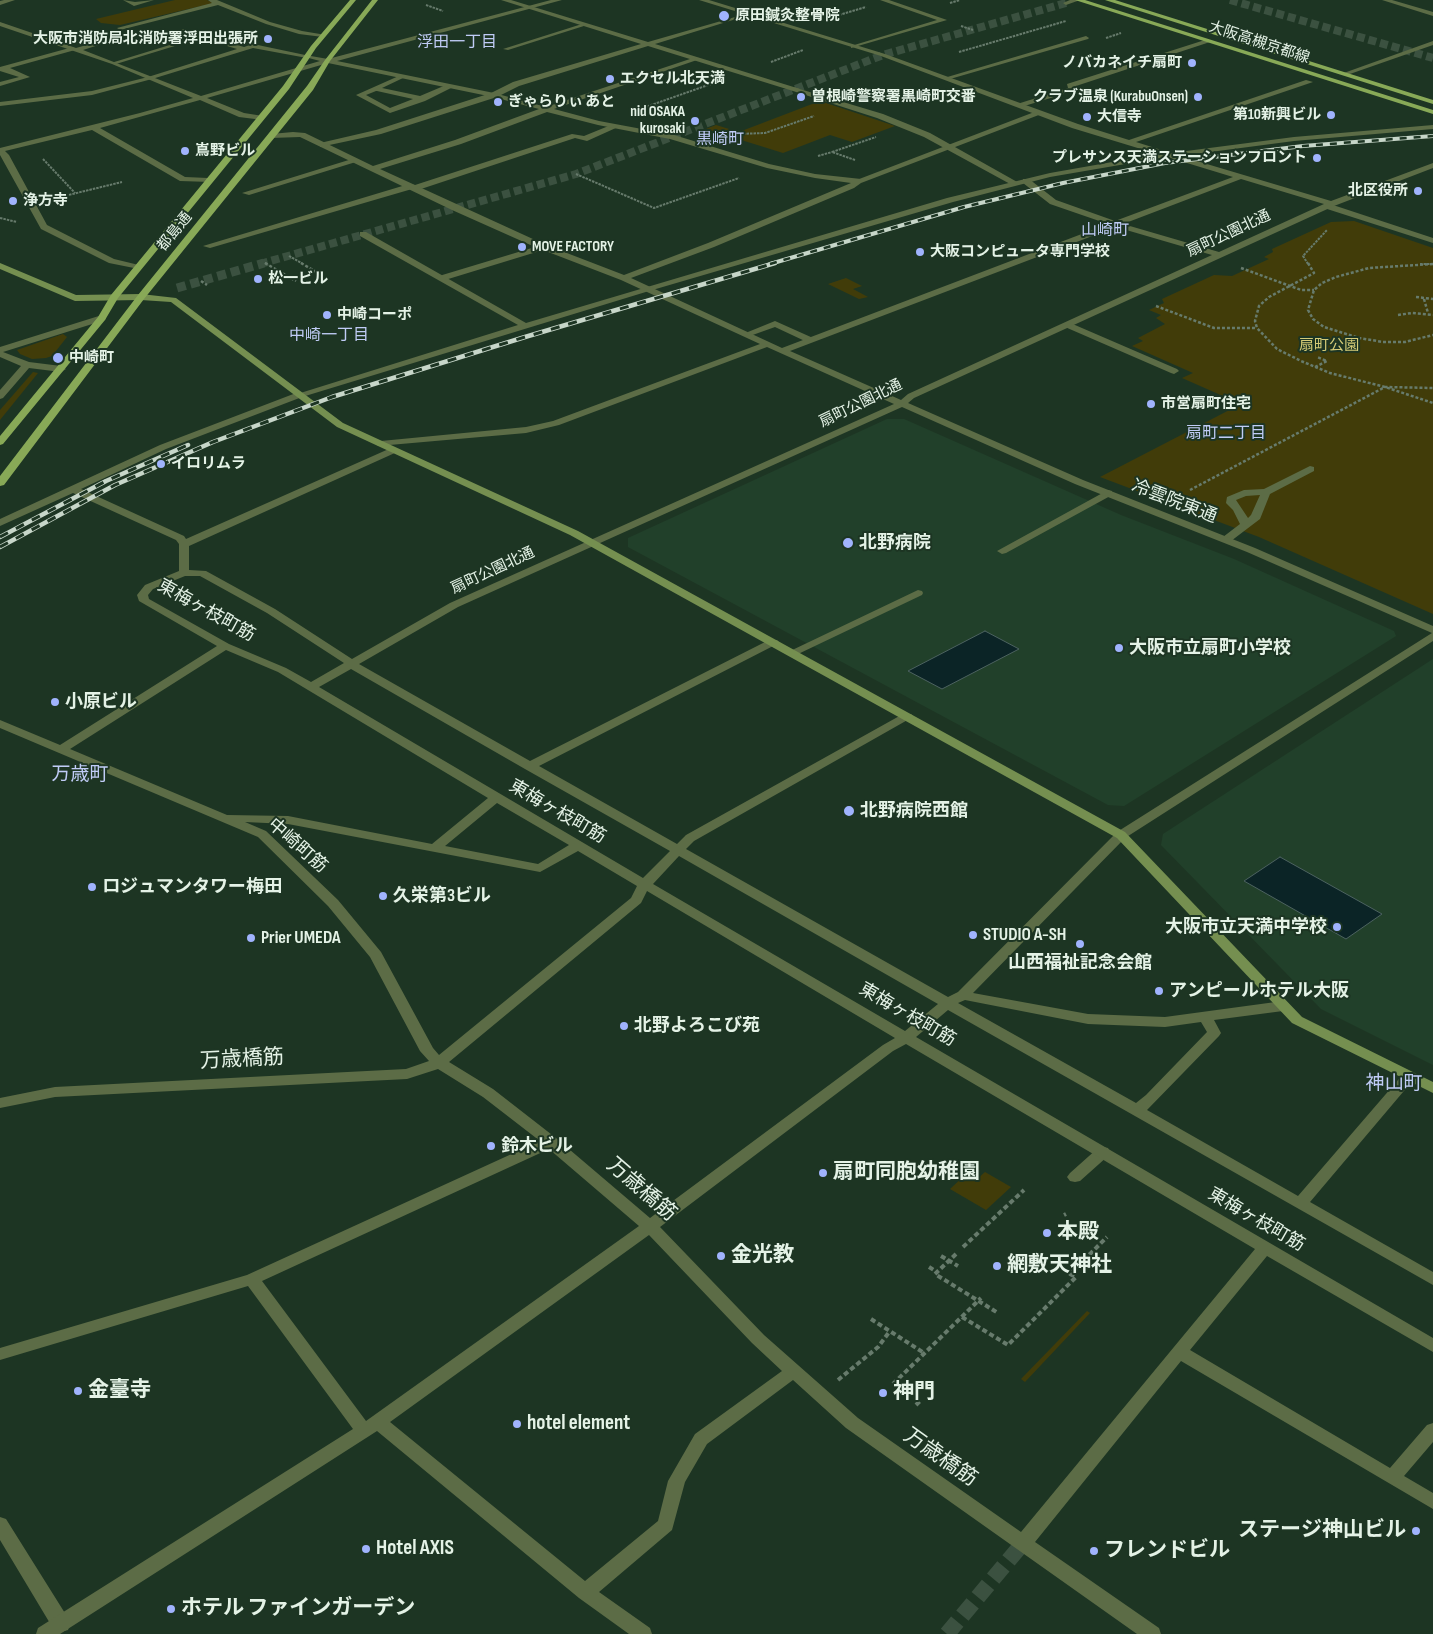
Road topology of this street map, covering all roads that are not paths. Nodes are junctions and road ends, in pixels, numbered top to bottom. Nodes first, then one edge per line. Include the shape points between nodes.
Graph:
1 (12, 0) edge
2 (126, 0) edge
3 (151, 0) edge
4 (211, 0) edge
5 (353, 0) edge
6 (375, 0) edge
7 (504, 0) edge
8 (559, 0) edge
9 (704, 0) edge
10 (884, 0) edge
11 (1077, 0) edge
12 (1108, 0) edge
13 (1385, 0) edge
14 (0, 3) edge
15 (219, 3) junction
16 (1066, 3) dead end
17 (528, 8) junction
18 (747, 14) junction
19 (1433, 14) edge
20 (0, 24) edge
21 (584, 25) junction
22 (183, 31) dead end
23 (323, 35) junction
24 (1086, 38) road end
25 (1208, 41) junction
26 (645, 44) junction
27 (1433, 44) edge
28 (175, 45) dead end
29 (853, 46) junction
30 (245, 49) junction
31 (506, 49) dead end
32 (74, 50) junction
33 (308, 56) junction
34 (695, 59) junction
35 (327, 61) junction
36 (114, 63) junction
37 (3, 69) edge
38 (297, 70) junction
39 (1345, 74) junction
40 (401, 77) junction
41 (150, 78) junction
42 (948, 78) junction
43 (1309, 82) dead end
44 (0, 84) edge
45 (449, 87) junction
46 (377, 89) junction
47 (494, 95) junction
48 (199, 98) junction
49 (422, 99) junction
50 (1433, 102) edge
51 (0, 104) edge
52 (1018, 105) junction
53 (547, 108) junction
54 (1433, 112) edge
55 (1040, 113) junction
56 (260, 118) junction
57 (93, 127) junction
58 (614, 127) junction
59 (1433, 128) edge
60 (271, 136) junction
61 (1130, 142) junction
62 (323, 146) junction
63 (950, 147) junction
64 (0, 150) edge
65 (1169, 154) junction
66 (355, 162) junction
67 (1433, 165) edge
68 (372, 169) junction
69 (1242, 176) junction
70 (208, 180) junction
71 (858, 181) junction
72 (1026, 181) junction
73 (1015, 183) junction
74 (413, 187) junction
75 (246, 193) dead end
76 (1329, 205) junction
77 (1115, 224) junction
78 (363, 234) dead end
79 (1433, 241) edge
80 (207, 246) dead end
81 (543, 247) junction
82 (1219, 255) junction
83 (0, 266) edge
84 (139, 266) junction
85 (442, 278) junction
86 (624, 278) junction
87 (646, 289) junction
88 (114, 297) junction
89 (142, 297) junction
90 (102, 318) junction
91 (1068, 325) junction
92 (525, 326) junction
93 (747, 334) junction
94 (810, 340) junction
95 (768, 344) junction
96 (782, 351) junction
97 (0, 352) edge
98 (27, 365) junction
99 (61, 369) junction
100 (1174, 371) dead end
101 (299, 395) junction
102 (0, 396) edge
103 (904, 404) junction
104 (0, 442) edge
105 (381, 444) junction
106 (394, 450) junction
107 (1310, 469) dead end
108 (0, 483) edge
109 (72, 489) junction
110 (1266, 492) junction
111 (1108, 493) junction
112 (0, 523) edge
113 (1246, 525) junction
114 (1226, 539) junction
115 (184, 544) junction
116 (594, 544) junction
117 (1002, 551) dead end
118 (184, 574) junction
119 (918, 593) dead end
120 (1433, 630) edge
121 (1433, 636) edge
122 (773, 642) junction
123 (225, 646) junction
124 (792, 653) junction
125 (350, 664) junction
126 (311, 687) junction
127 (907, 716) junction
128 (0, 724) edge
129 (62, 749) junction
130 (529, 766) junction
131 (497, 798) junction
132 (218, 817) junction
133 (1121, 835) junction
134 (578, 845) junction
135 (436, 847) junction
136 (677, 849) junction
137 (644, 884) junction
138 (963, 995) junction
139 (948, 1003) junction
140 (1283, 1006) junction
141 (1205, 1017) junction
142 (907, 1037) junction
143 (439, 1063) junction
144 (1409, 1076) junction
145 (1433, 1088) edge
146 (0, 1103) edge
147 (1137, 1110) junction
148 (550, 1142) junction
149 (1103, 1152) junction
150 (1075, 1178) dead end
151 (1300, 1204) junction
152 (650, 1226) junction
153 (1265, 1248) junction
154 (252, 1279) junction
155 (1433, 1279) edge
156 (1433, 1346) edge
157 (1180, 1352) junction
158 (0, 1354) edge
159 (794, 1371) junction
160 (371, 1427) junction
161 (1433, 1430) edge
162 (1392, 1477) junction
163 (1433, 1502) edge
164 (0, 1524) edge
165 (1023, 1543) junction
166 (586, 1592) junction
167 (61, 1624) junction
168 (45, 1634) edge
169 (643, 1634) edge
170 (1152, 1634) edge

1 - 14 street
2 - 3 street via 134,4
4 - 15 street
5 - 23 main road, 都島通
6 - 35 main road, 都島通
7 - 17 street
8 - 17 street
9 - 18 street
10 - 29 street via 944,20
11 - 16 street
11 - 25 main road, 大阪高槻京都線
12 - 39 main road, 大阪高槻京都線
13 - 19 street
15 - 23 street via 301,34
15 - 32 street via 120,28 134,32
17 - 21 street
17 - 35 street
18 - 26 street
18 - 29 street
20 - 32 street
21 - 26 street
21 - 31 street
22 - 30 street
23 - 33 main road, 都島通
24 - 42 street
25 - 52 street
25 - 54 main road, 大阪高槻京都線
26 - 34 street
26 - 47 street via 516,84
27 - 39 street
28 - 36 street
29 - 42 street
30 - 33 street via 253,46
30 - 41 street
32 - 36 street
32 - 37 street
33 - 35 street
33 - 38 main road, 都島通
34 - 53 street
34 - 63 street via 789,85 880,116
35 - 38 street
35 - 40 street
35 - 60 main road, 都島通
36 - 41 street
37 - 44 street via 26,77
38 - 48 street
38 - 56 main road, 都島通
39 - 50 main road, 大阪高槻京都線
40 - 45 street
40 - 46 street
41 - 48 street
41 - 51 street via 92,93
42 - 52 street
43 - 61 street
45 - 47 street
45 - 49 street
46 - 49 street
46 - 49 street via 360,95 390,111
47 - 53 street
47 - 62 street
48 - 56 street via 242,115
48 - 57 street
52 - 55 street
53 - 58 street
53 - 68 street via 458,142
55 - 61 street
55 - 63 street
56 - 70 main road, 都島通
57 - 64 street
57 - 70 street via 183,179
58 - 71 street via 683,140 767,166
58 - 74 street via 584,139 575,136
59 - 65 street via 1294,139
60 - 62 street, 冷雲院東通 via 302,135
60 - 89 main road, 都島通
61 - 65 street
62 - 66 street, 冷雲院東通
63 - 71 street
63 - 73 street
64 - 84 street via 44,227 112,261
65 - 69 street
65 - 72 street
66 - 68 street, 冷雲院東通
66 - 75 street
67 - 76 street, 扇町公園北通
68 - 74 street, 冷雲院東通
69 - 76 street
69 - 77 street
70 - 84 main road, 都島通
71 - 86 street via 711,245
72 - 73 street
72 - 77 street via 1053,202
73 - 87 street
74 - 80 street
74 - 81 street, 冷雲院東通
76 - 79 street
76 - 82 street, 扇町公園北通
77 - 82 street
77 - 94 street
78 - 85 street
81 - 85 street
81 - 86 street, 冷雲院東通
82 - 91 street, 扇町公園北通
83 - 88 street via 75,298
84 - 88 main road, 都島通
85 - 92 street
86 - 87 street, 冷雲院東通
87 - 92 street
87 - 93 street, 冷雲院東通
88 - 89 street
88 - 90 main road, 都島通
89 - 101 street via 173,300
89 - 108 main road, 都島通
90 - 97 street
90 - 99 main road, 都島通
91 - 100 street
91 - 103 street, 扇町公園北通 via 911,396
92 - 101 street
93 - 94 street via 775,324
93 - 95 street, 冷雲院東通
94 - 96 street
95 - 96 street, 冷雲院東通
95 - 105 street via 556,423 526,430
96 - 103 street, 冷雲院東通
97 - 98 street
98 - 99 street
98 - 102 street
99 - 104 main road, 都島通
101 - 105 street via 340,425
101 - 109 street via 163,447
103 - 111 street, 冷雲院東通
103 - 116 street, 扇町公園北通
105 - 106 street
106 - 115 street
106 - 116 street
107 - 110 street
109 - 112 street
109 - 115 street via 180,538
110 - 113 street via 1256,517
110 - 113 street via 1244,493 1231,499
111 - 114 street, 冷雲院東通
111 - 117 street
113 - 114 street
114 - 120 street, 冷雲院東通
115 - 118 street
116 - 122 street
116 - 125 street, 扇町公園北通 via 454,605
118 - 123 street, 東梅ヶ枝町筋 via 150,587 142,595 144,601
118 - 125 street, 東梅ヶ枝町筋 via 202,574 271,611
119 - 124 street
121 - 133 street
122 - 124 street
122 - 130 street
123 - 126 street, 東梅ヶ枝町筋 via 282,670
123 - 129 street
124 - 127 street
125 - 126 street, 扇町公園北通
125 - 130 street, 東梅ヶ枝町筋
126 - 131 street, 東梅ヶ枝町筋
127 - 133 street
127 - 136 street via 690,838
128 - 129 street, 中崎町筋
129 - 132 street, 中崎町筋
130 - 136 street, 東梅ヶ枝町筋
131 - 134 street, 東梅ヶ枝町筋
131 - 135 street
132 - 135 street via 288,820
132 - 143 street, 中崎町筋 via 262,834 333,903 376,955 428,1052
133 - 138 street
133 - 140 street
134 - 135 street via 540,868
134 - 137 street, 東梅ヶ枝町筋
136 - 137 street
136 - 139 street, 東梅ヶ枝町筋
137 - 142 street, 東梅ヶ枝町筋
137 - 143 street via 636,900
138 - 139 street
138 - 141 street via 1088,1019 1166,1022
139 - 142 street
139 - 147 street, 東梅ヶ枝町筋
140 - 141 street
140 - 144 street via 1297,1020
141 - 147 street via 1214,1033
142 - 149 street, 東梅ヶ枝町筋
142 - 152 street
143 - 146 street, 万歳橋筋 via 406,1074 55,1092
143 - 148 street, 万歳橋筋 via 488,1092
144 - 145 street
144 - 151 street
147 - 151 street, 東梅ヶ枝町筋
148 - 152 street, 万歳橋筋
148 - 154 street
149 - 150 street
149 - 153 street, 東梅ヶ枝町筋
151 - 155 street, 東梅ヶ枝町筋
152 - 159 street, 万歳橋筋 via 758,1339
152 - 160 street
153 - 156 street, 東梅ヶ枝町筋
153 - 157 street
154 - 158 street
154 - 160 street
157 - 162 street
157 - 165 street
159 - 165 street, 万歳橋筋 via 852,1423
159 - 166 street via 701,1439 677,1481 666,1525
160 - 166 street
160 - 167 street
161 - 162 street
162 - 163 street
164 - 167 street
165 - 170 street, 万歳橋筋
166 - 169 street
167 - 168 street

